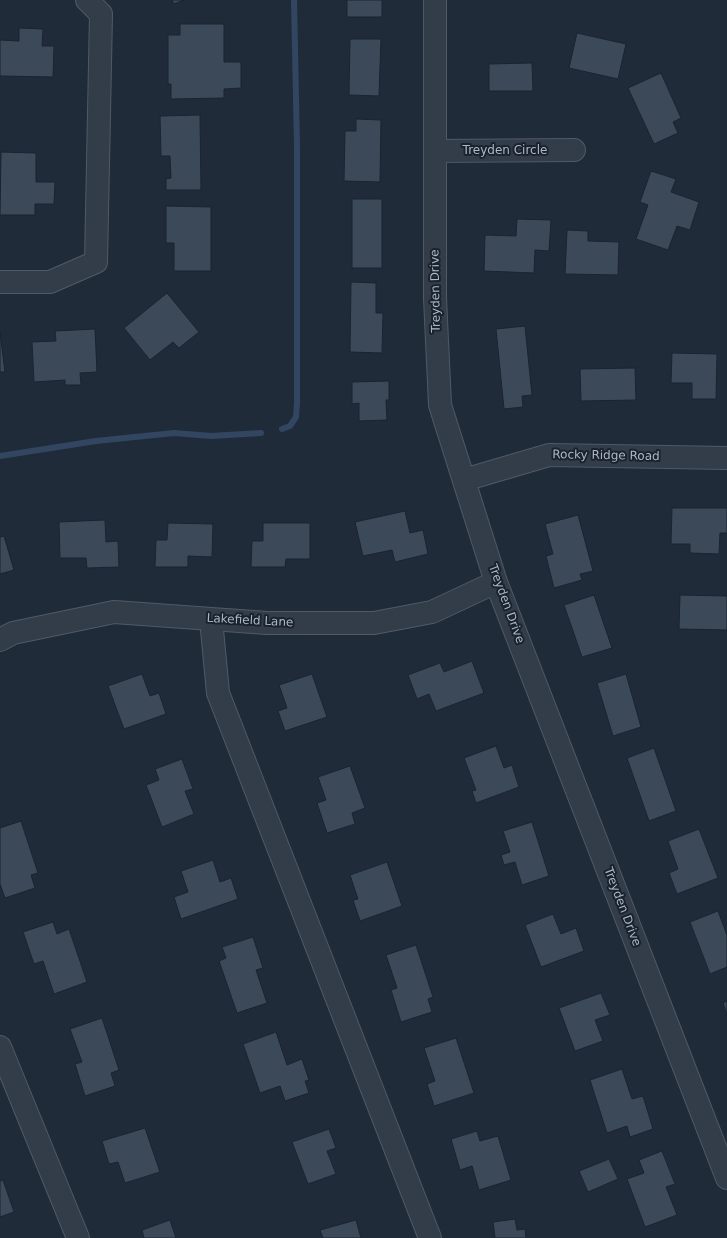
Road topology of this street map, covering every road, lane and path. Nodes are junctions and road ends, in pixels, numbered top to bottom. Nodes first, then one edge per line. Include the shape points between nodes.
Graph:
1 (87, 0) edge
2 (435, 0) edge
3 (574, 150) dead end
4 (435, 151) junction
5 (0, 282) edge
6 (727, 458) edge
7 (464, 480) junction
8 (496, 582) junction
9 (211, 619) junction
10 (0, 640) edge
11 (0, 1047) edge
12 (727, 1178) edge
13 (78, 1238) edge
14 (430, 1238) edge

1 - 5 street via 101,14 96,262 50,282
2 - 4 street, Treyden Drive
3 - 4 street, Treyden Circle
4 - 7 street, Treyden Drive via 435,298 440,405
6 - 7 street, Rocky Ridge Road via 549,455
7 - 8 street, Treyden Drive
8 - 9 street, Lakefield Lane via 432,612 374,623 267,623
8 - 12 street, Treyden Drive
9 - 10 street, Lakefield Lane via 114,612 13,633
9 - 14 street via 218,693
11 - 13 street

